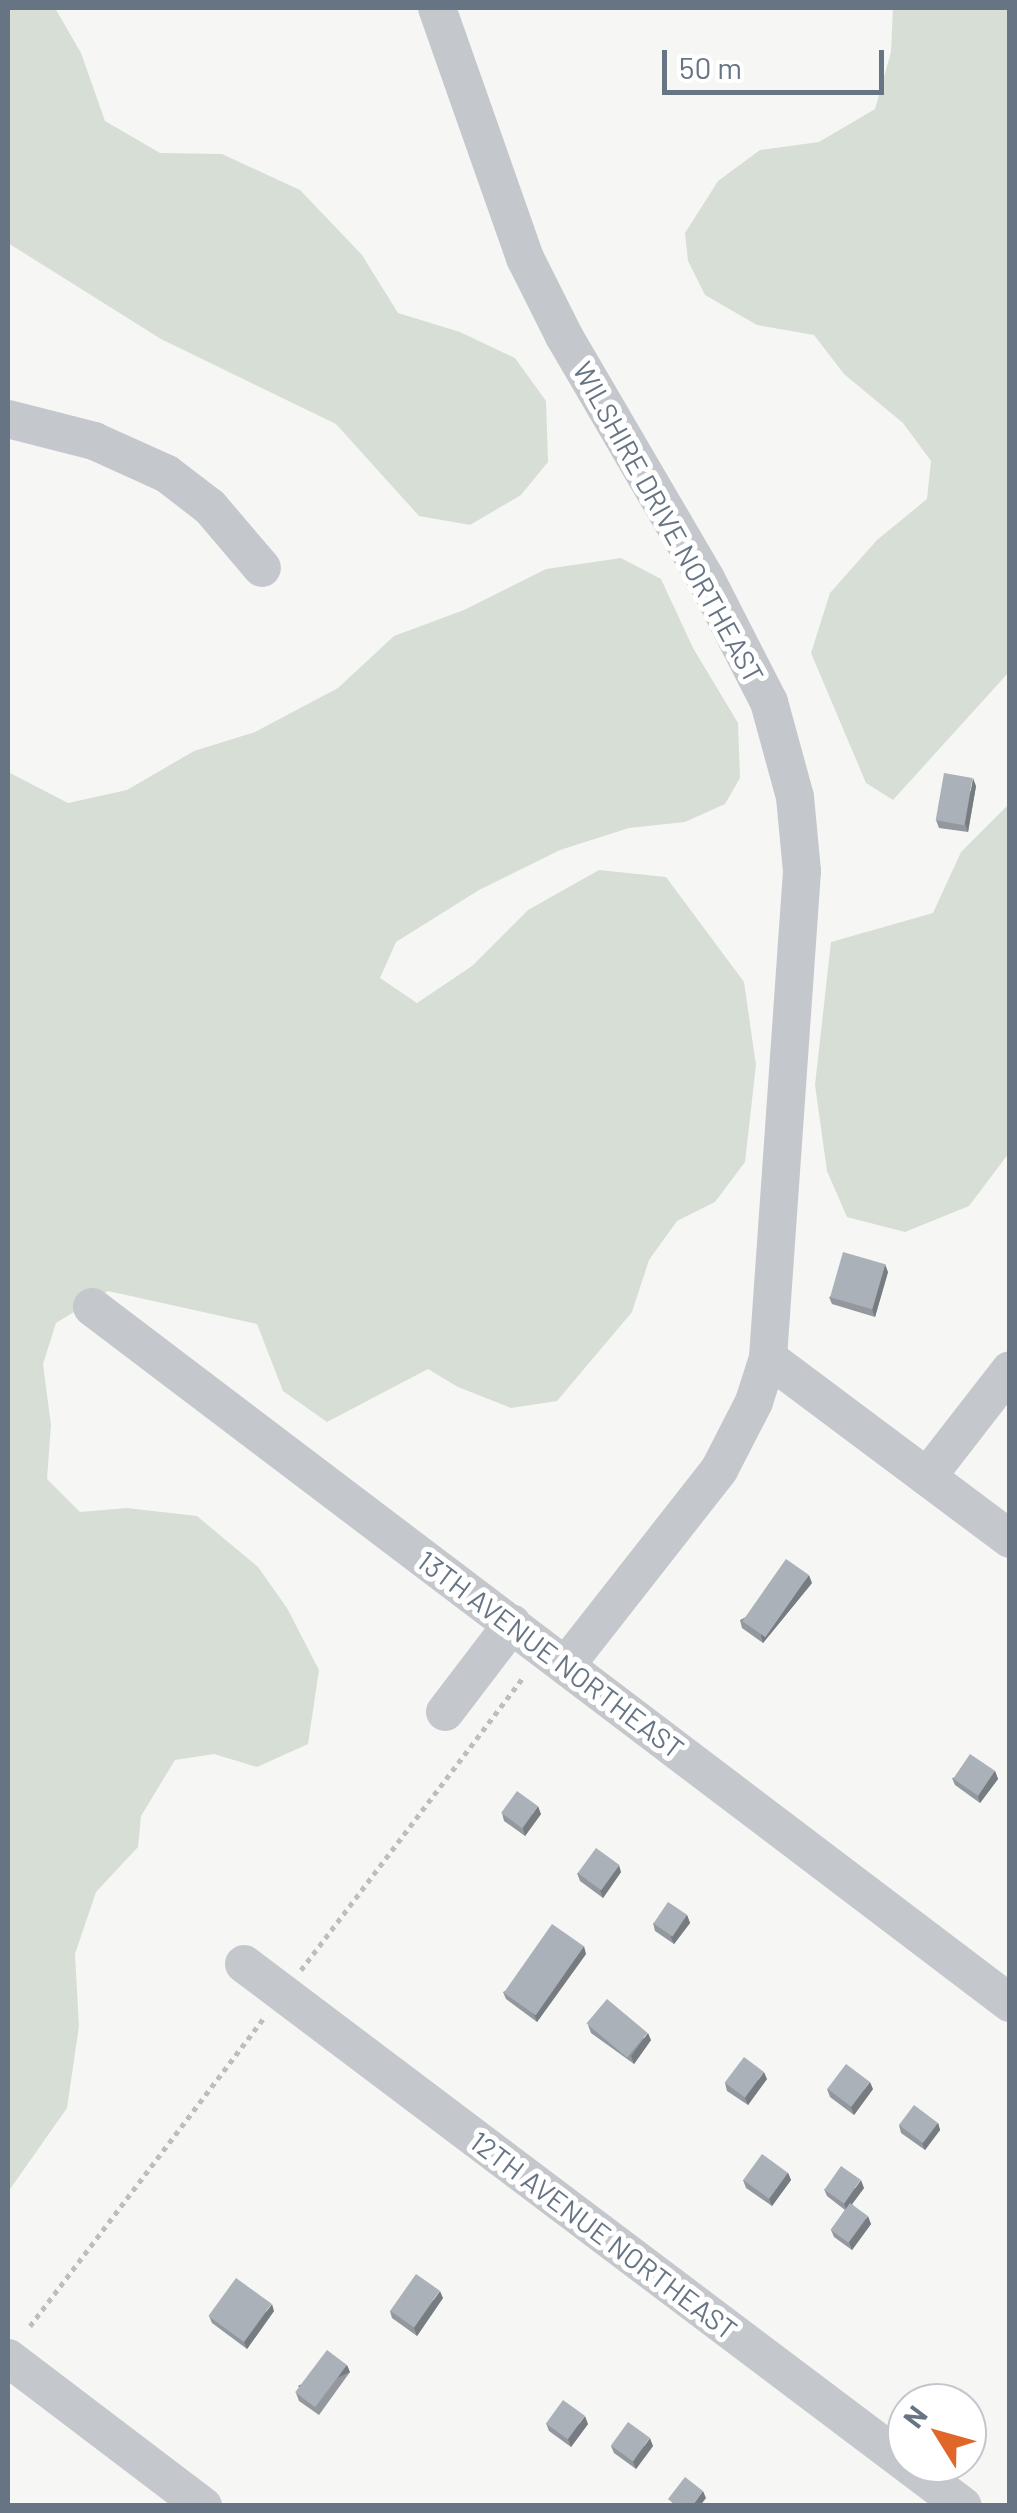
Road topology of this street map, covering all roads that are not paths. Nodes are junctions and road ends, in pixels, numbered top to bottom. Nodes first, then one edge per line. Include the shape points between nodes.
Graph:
1 (436, 8) edge
2 (8, 419) edge
3 (262, 568) dead end
4 (92, 1307) dead end
5 (768, 1358) junction
6 (1010, 1370) edge
7 (927, 1477) junction
8 (1010, 1539) edge
9 (512, 1624) junction
10 (566, 1665) junction
11 (445, 1712) dead end
12 (244, 1964) dead end
13 (1010, 2003) edge
14 (8, 2358) edge
15 (203, 2506) edge
16 (963, 2506) edge

1 - 5 street, WILSHIRE DRIVE NORTHEAST via 525,258 706,579 769,702 785,752 797,816 802,912
2 - 3 street via 94,441 166,474 210,507
4 - 9 street, 13TH AVENUE NORTHEAST
5 - 7 street
5 - 10 street, WILSHIRE DRIVE NORTHEAST via 719,1470
6 - 7 street
7 - 8 street
9 - 10 street, 13TH AVENUE NORTHEAST
9 - 11 street
10 - 13 street, 13TH AVENUE NORTHEAST
12 - 16 street, 12TH AVENUE NORTHEAST
14 - 15 street

